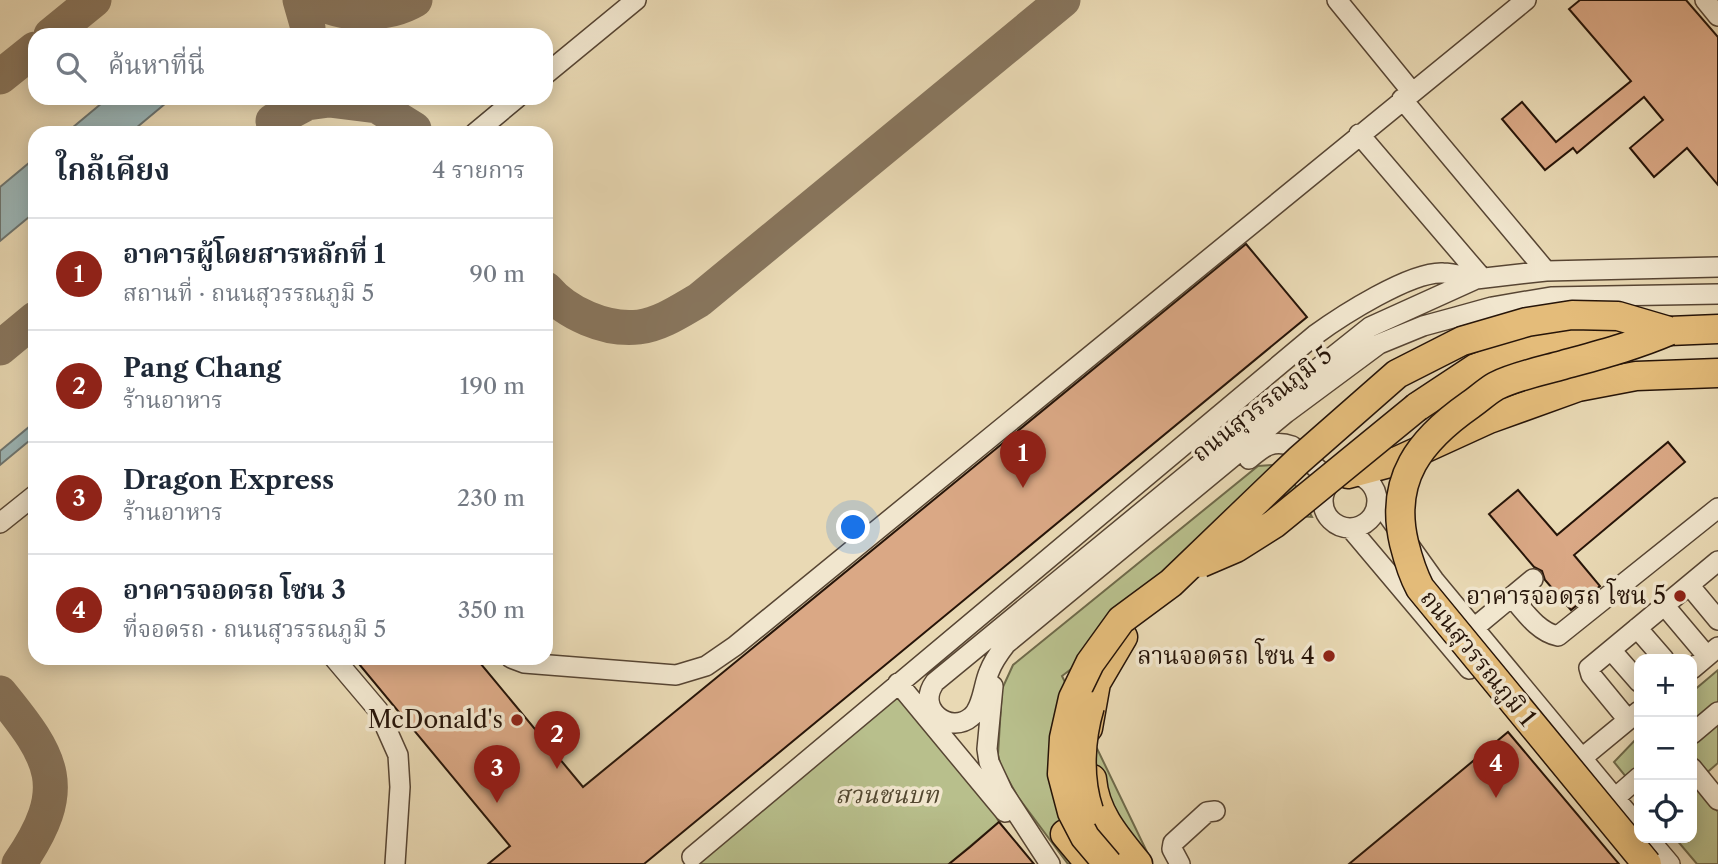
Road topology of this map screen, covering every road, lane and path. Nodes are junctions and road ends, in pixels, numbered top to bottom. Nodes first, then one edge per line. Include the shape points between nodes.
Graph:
1 (636, 0) edge
2 (1337, 0) edge
3 (1526, 0) edge
4 (1705, 0) edge
5 (1718, 16) edge
6 (553, 68) edge
7 (1407, 96) junction
8 (509, 105) edge
9 (483, 126) edge
10 (1359, 134) junction
11 (1718, 267) edge
12 (1546, 271) junction
13 (1479, 278) junction
14 (1718, 294) edge
15 (1718, 329) edge
16 (1670, 331) junction
17 (1718, 373) edge
18 (1340, 477) junction
19 (1377, 500) junction
20 (28, 501) edge
21 (1718, 508) edge
22 (0, 523) edge
23 (1351, 529) junction
24 (1236, 548) junction
25 (1717, 563) edge
26 (1423, 565) junction
27 (1533, 579) dead end
28 (1171, 583) junction
29 (1397, 584) junction
30 (1689, 585) junction
31 (1012, 588) junction
32 (1512, 597) junction
33 (1664, 605) junction
34 (1028, 606) junction
35 (1718, 620) edge
36 (1474, 628) junction
37 (1637, 628) junction
38 (1611, 650) junction
39 (1660, 654) edge
40 (1705, 657) edge
41 (340, 665) edge
42 (549, 665) edge
43 (1507, 667) junction
44 (1634, 676) edge
45 (898, 683) junction
46 (1483, 686) junction
47 (1718, 712) edge
48 (929, 716) junction
49 (1634, 716) edge
50 (1697, 730) edge
51 (1562, 734) junction
52 (1539, 754) junction
53 (1582, 758) junction
54 (1697, 774) edge
55 (1635, 780) edge
56 (1615, 797) junction
57 (1718, 800) edge
58 (1634, 821) edge
59 (1656, 854) edge
60 (692, 857) dead end
61 (395, 864) edge
62 (1049, 864) edge
63 (1090, 864) edge
64 (1108, 864) edge
65 (1124, 864) edge
66 (1138, 864) edge
67 (1180, 864) edge
68 (1193, 864) edge
69 (1630, 864) edge
70 (1640, 864) edge

1 - 6 street
2 - 7 street
3 - 7 street
4 - 5 street
7 - 10 street
7 - 12 street
8 - 9 street
10 - 13 street
10 - 42 street via 706,666 676,675
11 - 12 street, ถนนสุวรรณภูมิ 5
12 - 13 street, ถนนสุวรรณภูมิ 5
13 - 31 street, ถนนสุวรรณภูมิ 5 via 1441,272 1418,278 1332,323
13 - 34 street, ถนนสุวรรณภูมิ 5 via 1370,327
14 - 48 street, ถนนสุวรรณภูมิ 5 via 1551,296 1423,326 1379,344 1286,413 1006,644 988,673 975,714 968,720 951,723
15 - 16 highway, ถนนสุวรรณภูมิ 1
16 - 24 highway, ถนนสุวรรณภูมิ 1, bridge via 1535,345 1476,368 1417,407 1274,524
16 - 28 highway, ถนนสุวรรณภูมิ 1, bridge via 1618,316 1572,315 1527,322 1462,341 1397,374
16 - 59 highway, ถนนสุวรรณภูมิ 1, bridge via 1497,386 1442,425 1419,451 1405,478 1399,508 1412,573 1420,588
17 - 18 highway via 1606,381 1551,395 1397,461
18 - 19 street, ถนนสุวรรณภูมิ 5 via 1365,478
18 - 23 street via 1322,497 1323,507 1333,523
18 - 62 street, ถนนสุวรรณภูมิ 5 via 1292,446 1279,442 1262,448 1014,651 993,687 989,762
19 - 23 street via 1367,523
19 - 26 street, ถนนสุวรรณภูมิ 5
20 - 22 street
21 - 32 street via 1558,636 1539,626
23 - 29 street
24 - 63 highway, ถนนสุวรรณภูมิ 1, bridge via 1169,577 1119,611 1066,684 1048,735 1048,792 1055,817
24 - 65 highway, ถนนสุวรรณภูมิ 1, bridge via 1128,639 1091,704 1084,724 1082,783 1092,820
25 - 30 street
26 - 29 street via 1405,568
26 - 36 street, ถนนสุวรรณภูมิ 5
27 - 32 street
28 - 64 highway, ถนนสุวรรณภูมิ 1, bridge via 1113,629 1073,698 1064,738 1062,775 1072,812 1085,837
28 - 66 highway, ถนนสุวรรณภูมิ 1, bridge via 1104,666 1089,715 1093,794 1108,828
29 - 46 street
30 - 33 street
30 - 35 street
31 - 34 street
31 - 45 street, ถนนสุวรรณภูมิ 5
32 - 36 street
33 - 37 street
33 - 40 street
34 - 48 street, ถนนสุวรรณภูมิ 5 via 936,682 929,691
36 - 43 street, ถนนสุวรรณภูมิ 5
37 - 38 street
37 - 39 street
38 - 44 street
38 - 49 street via 1589,671
41 - 61 street via 378,710 398,755
43 - 46 street
43 - 51 street, ถนนสุวรรณภูมิ 5
45 - 48 street, ถนนสุวรรณภูมิ 5
45 - 60 street
46 - 52 street
47 - 50 street
48 - 62 street, ถนนสุวรรณภูมิ 5
49 - 53 street
51 - 52 street
51 - 53 street, ถนนสุวรรณภูมิ 5
52 - 69 street
53 - 56 street, ถนนสุวรรณภูมิ 5
54 - 57 street
55 - 56 street
56 - 58 street, ถนนสุวรรณภูมิ 5
59 - 70 street
67 - 68 street via 1173,843 1215,811 1185,841 1184,849

